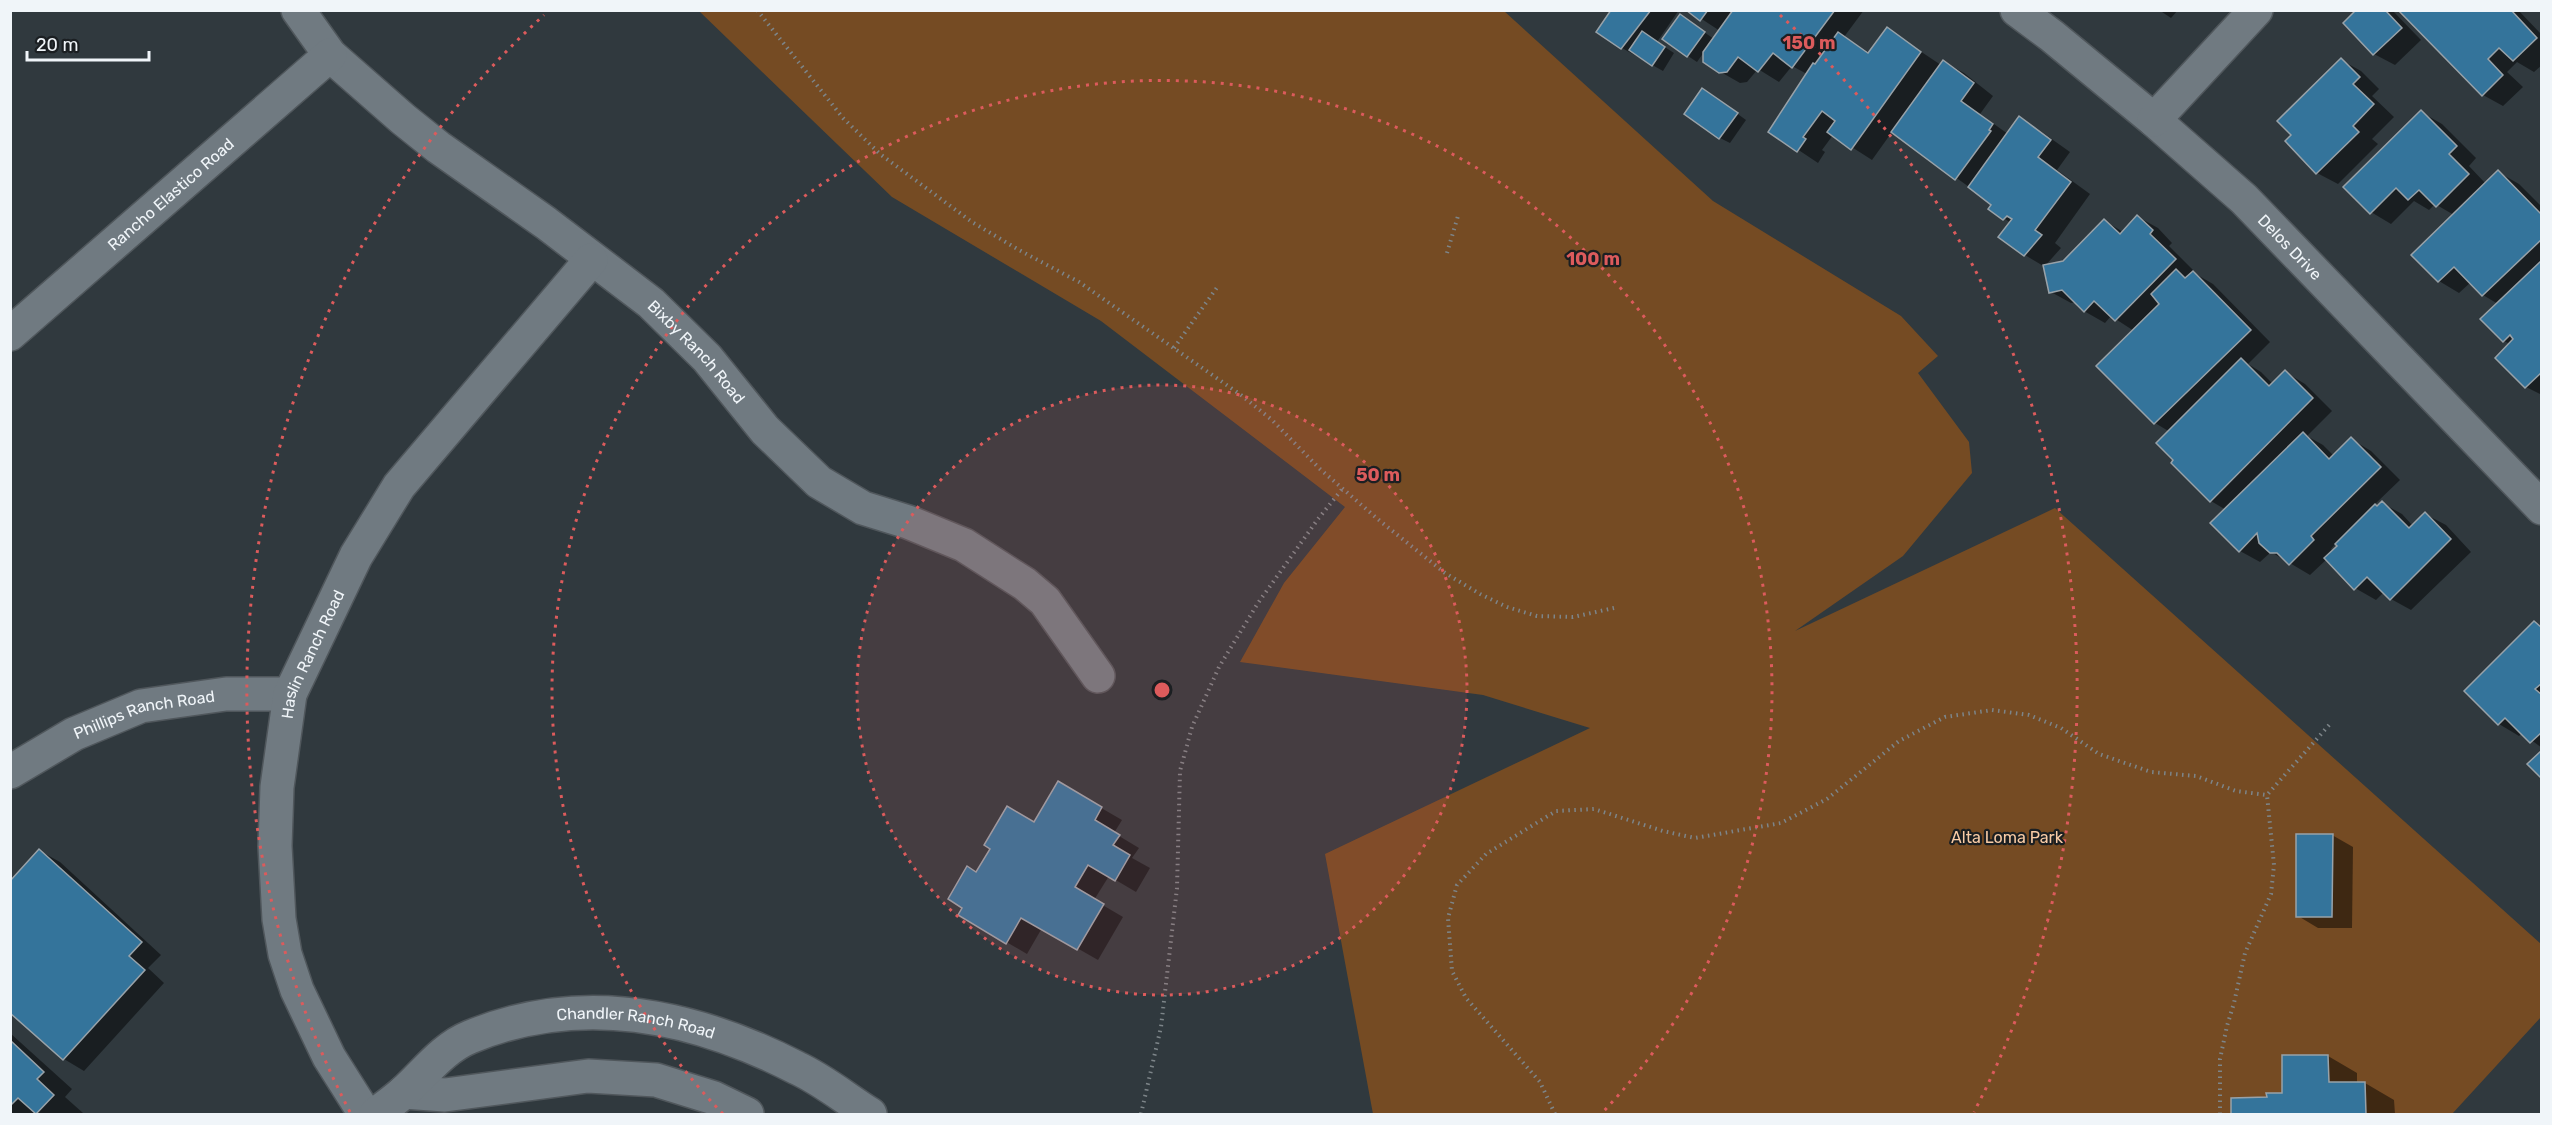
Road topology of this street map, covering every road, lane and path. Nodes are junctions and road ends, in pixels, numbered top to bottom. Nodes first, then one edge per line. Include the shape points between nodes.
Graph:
1 (298, 10) edge
2 (757, 10) edge
3 (2017, 10) edge
4 (2256, 10) edge
5 (330, 55) junction
6 (2154, 120) junction
7 (1458, 216) dead end
8 (1447, 253) dead end
9 (591, 260) junction
10 (1218, 286) dead end
11 (10, 334) edge
12 (1174, 348) junction
13 (1343, 489) junction
14 (2541, 508) edge
15 (1614, 608) dead end
16 (1098, 676) dead end
17 (290, 694) junction
18 (2330, 724) dead end
19 (10, 772) edge
20 (2267, 795) junction
21 (404, 1092) junction
22 (365, 1114) edge
23 (376, 1114) edge
24 (747, 1114) edge
25 (870, 1114) edge
26 (1141, 1114) edge
27 (1555, 1114) edge
28 (2220, 1114) edge

1 - 5 street, Bixby Ranch Road
2 - 12 path via 843,118 880,154 972,222 1079,282
3 - 6 street, Delos Drive
4 - 6 street
5 - 9 street, Bixby Ranch Road via 429,140
5 - 11 street, Rancho Elastico Road
6 - 14 street, Delos Drive via 2244,199
7 - 8 path
9 - 16 street, Bixby Ranch Road via 651,303 707,358 765,430 819,482 862,508 964,546 1025,584 1045,601
9 - 17 street, Haslin Ranch Road via 399,486 356,556
10 - 12 path
12 - 13 path via 1272,420
13 - 15 path via 1445,573 1507,607 1537,616 1573,617
13 - 26 path via 1258,603 1220,667 1192,727 1180,771 1177,888 1161,1027
17 - 19 street, Phillips Ranch Road via 226,694 141,706 74,734
17 - 22 street, Haslin Ranch Road via 277,787 275,846 285,954 297,990 329,1057
18 - 20 path
20 - 27 path via 2236,791 2196,776 2151,772 2099,754 2061,728 2029,715 1992,710 1945,717 1899,741 1827,799 1781,823 1695,838 1594,809 1556,811 1486,854 1457,885 1448,918 1452,971 1466,998 1540,1082
20 - 28 path via 2274,865 2271,894 2245,953 2227,1026 2220,1059
21 - 23 street, Chandler Ranch Road
21 - 24 street via 445,1095 588,1076 656,1080 714,1098
21 - 25 street, Chandler Ranch Road via 430,1064 468,1038 534,1017 639,1015 709,1029 799,1068

